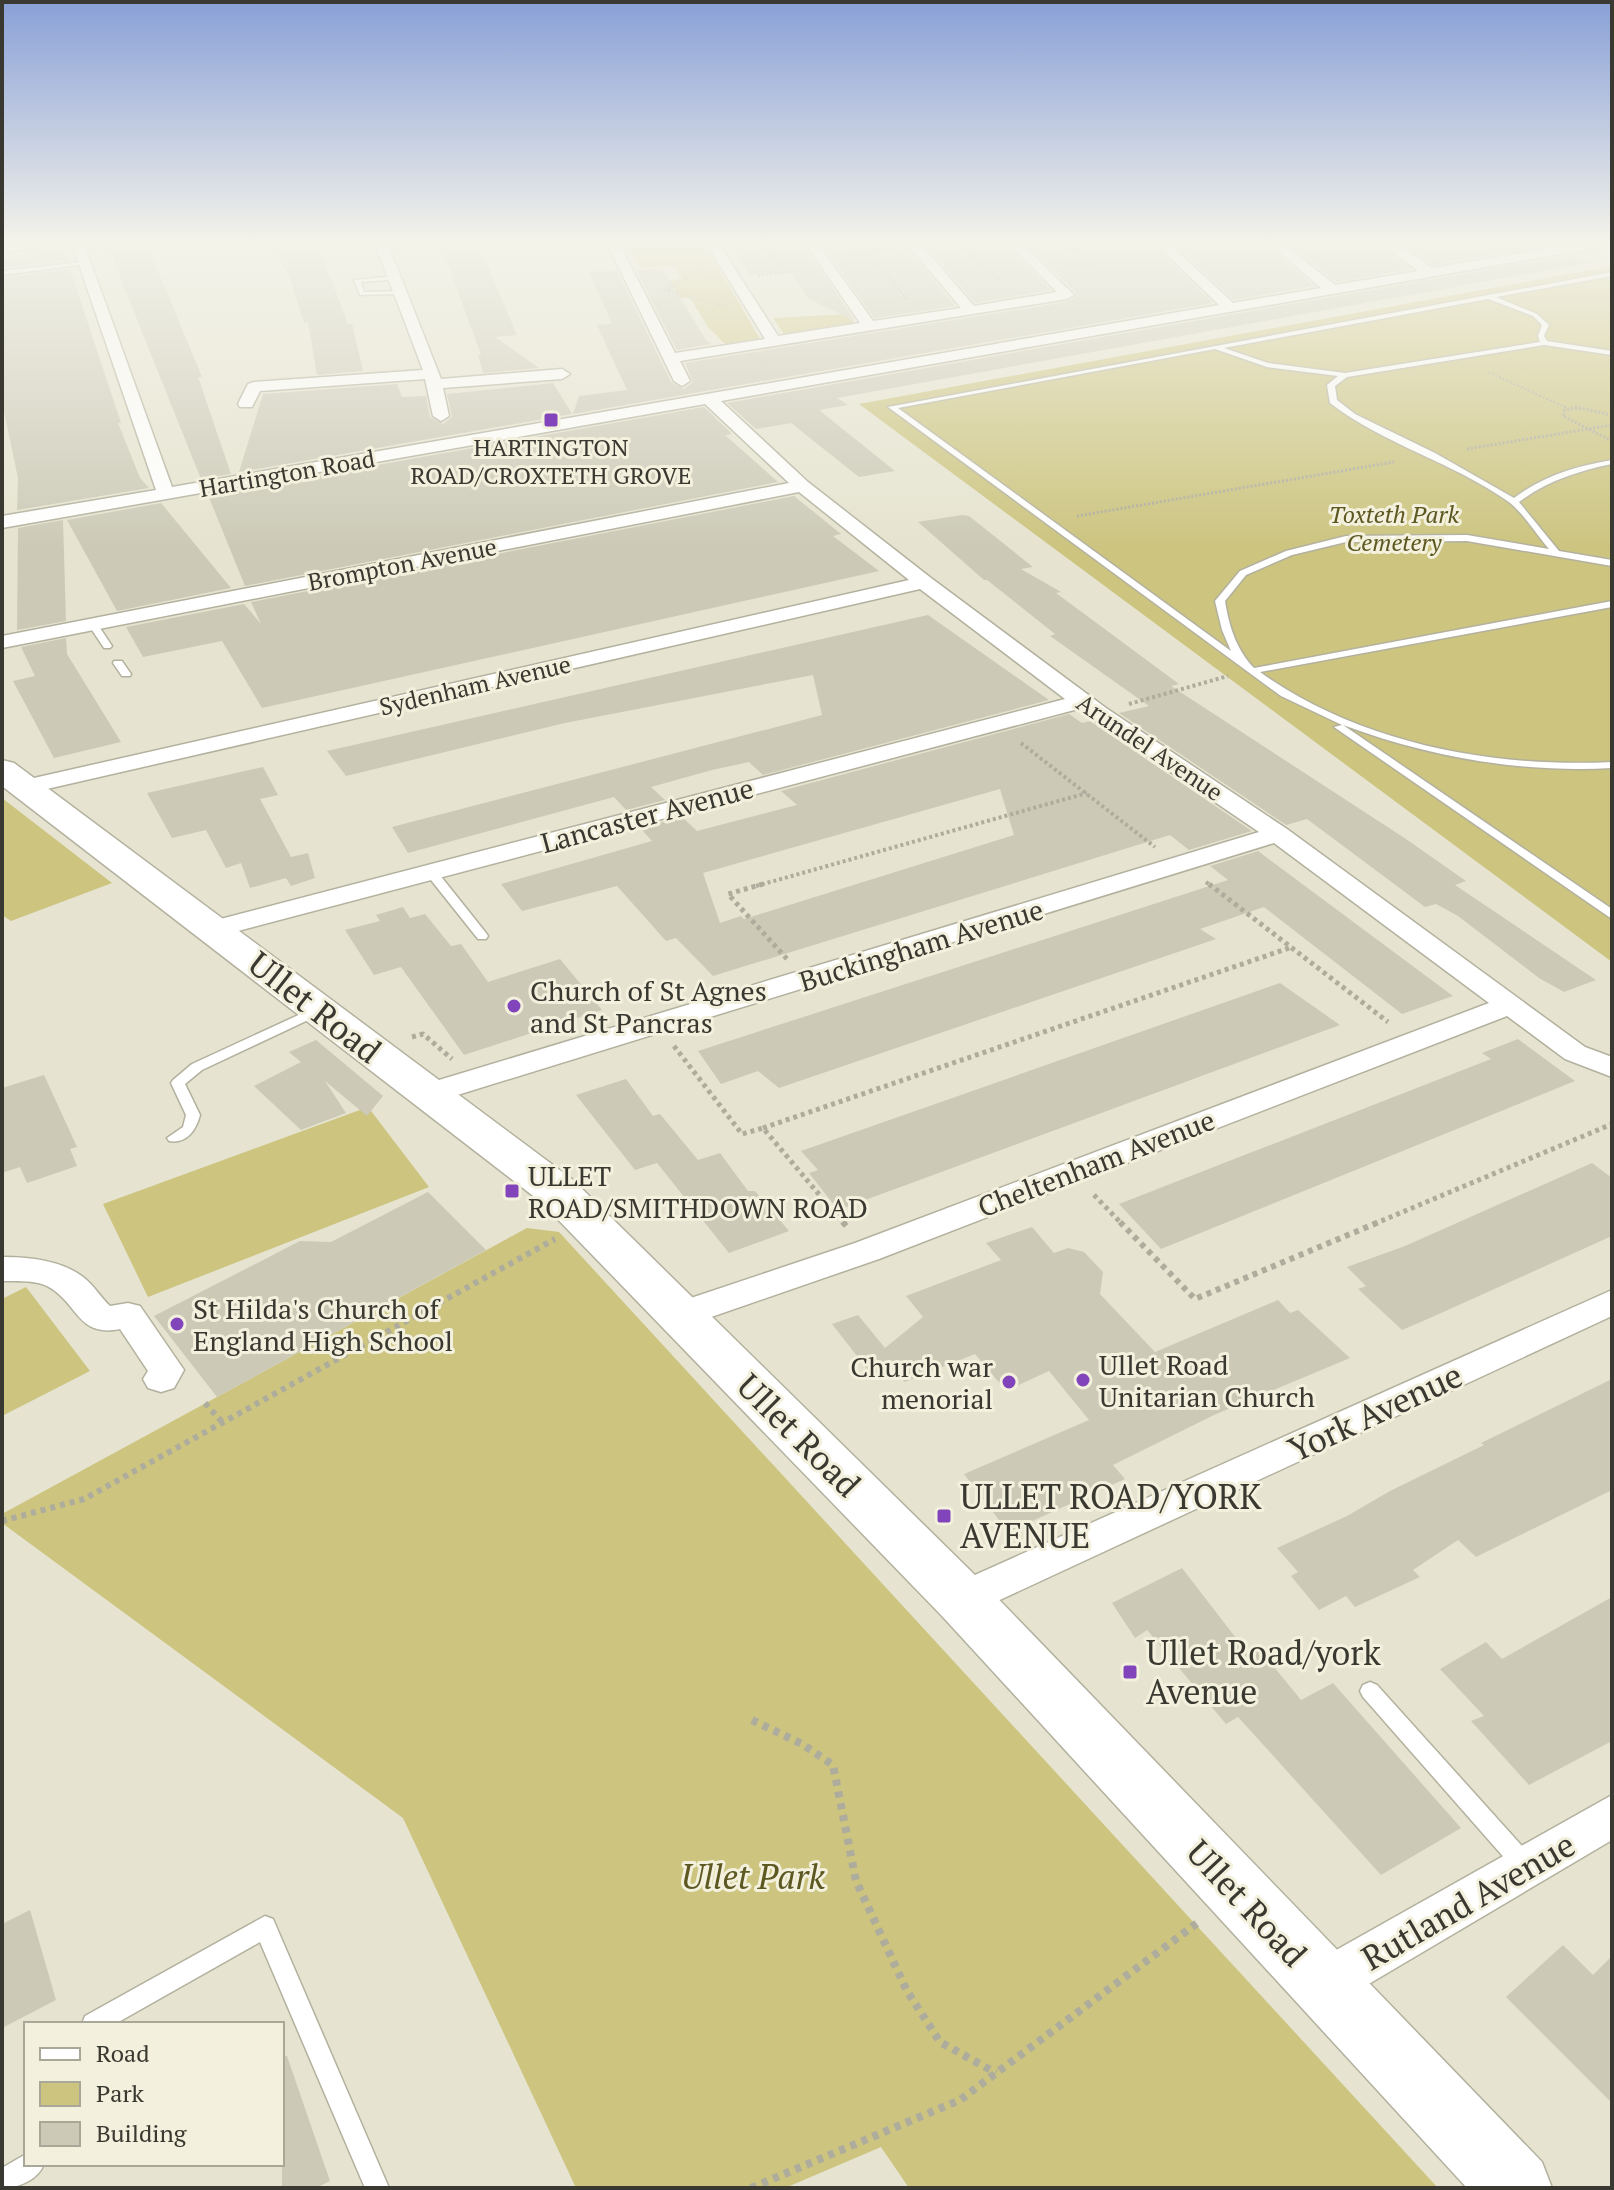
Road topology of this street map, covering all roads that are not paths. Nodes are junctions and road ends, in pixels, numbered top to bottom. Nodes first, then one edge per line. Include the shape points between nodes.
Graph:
1 (115, 343) edge
2 (419, 343) edge
3 (662, 343) edge
4 (766, 343) edge
5 (1026, 343) edge
6 (1243, 343) edge
7 (1543, 343) edge
8 (1545, 343) edge
9 (1218, 348) junction
10 (1612, 353) edge
11 (670, 358) junction
12 (562, 374) dead end
13 (1345, 375) junction
14 (433, 379) junction
15 (682, 381) dead end
16 (708, 398) junction
17 (246, 404) dead end
18 (441, 416) dead end
19 (1612, 462) edge
20 (802, 486) junction
21 (166, 494) junction
22 (1514, 502) junction
23 (2, 522) edge
24 (1555, 551) junction
25 (1612, 563) edge
26 (924, 582) junction
27 (1612, 604) edge
28 (93, 624) junction
29 (2, 642) edge
30 (107, 646) dead end
31 (118, 663) dead end
32 (1252, 671) junction
33 (126, 674) dead end
34 (1089, 707) junction
35 (1309, 707) junction
36 (1612, 765) edge
37 (14, 779) edge
38 (1278, 834) junction
39 (431, 872) junction
40 (1612, 915) edge
41 (214, 929) junction
42 (482, 936) dead end
43 (1510, 1005) junction
44 (318, 1010) junction
45 (1612, 1068) edge
46 (427, 1094) junction
47 (174, 1138) dead end
48 (2, 1269) edge
49 (1612, 1302) edge
50 (679, 1315) junction
51 (161, 1379) dead end
52 (962, 1599) junction
53 (1370, 1691) dead end
54 (1612, 1816) edge
55 (1526, 1867) junction
56 (1323, 1984) junction
57 (97, 2022) edge
58 (29, 2166) edge
59 (2, 2182) edge
60 (377, 2188) edge
61 (1516, 2188) edge

1 - 21 street
2 - 14 street
3 - 11 street
4 - 11 street
5 - 16 street, Hartington Road
6 - 9 lane
7 - 13 lane
8 - 10 lane
9 - 13 lane via 1267,365
9 - 32 lane via 892,407
11 - 15 street
12 - 14 street
13 - 22 lane via 1331,385 1333,401 1352,416
14 - 17 street via 254,387
14 - 18 street
16 - 20 street, Arundel Avenue
16 - 21 street, Hartington Road
19 - 22 lane via 1576,468 1531,487
20 - 26 street, Arundel Avenue
20 - 28 street, Brompton Avenue
21 - 23 street, Hartington Road
22 - 24 lane
24 - 25 lane
24 - 32 lane via 1467,538 1392,536 1346,539 1289,553 1243,573 1220,601 1225,634
26 - 34 street, Arundel Avenue
26 - 37 street, Sydenham Avenue
27 - 32 lane
28 - 29 street, Brompton Avenue
28 - 30 lane
31 - 33 lane
32 - 35 lane
34 - 38 street, Arundel Avenue
34 - 39 street, Lancaster Avenue
35 - 36 lane via 1358,728 1443,751 1572,770
35 - 40 lane
37 - 41 main road, Ullet Road
38 - 43 street, Arundel Avenue
38 - 46 street, Buckingham Avenue
39 - 41 street, Lancaster Avenue
39 - 42 lane
41 - 44 main road, Ullet Road
43 - 45 street, Arundel Avenue via 1575,1053
43 - 50 street, Cheltenham Avenue via 867,1251
44 - 46 main road, Ullet Road
44 - 47 lane via 197,1067 178,1083 193,1115 189,1129
46 - 50 main road, Ullet Road via 557,1191
48 - 51 street via 35,1269 59,1278 104,1320 128,1315 166,1370
49 - 52 street, York Avenue
50 - 52 main road, Ullet Road
52 - 56 main road, Ullet Road
53 - 55 lane
54 - 55 street, Rutland Avenue
55 - 56 street, Rutland Avenue
56 - 61 main road, Ullet Road
57 - 60 lane via 265,1927
58 - 59 lane

